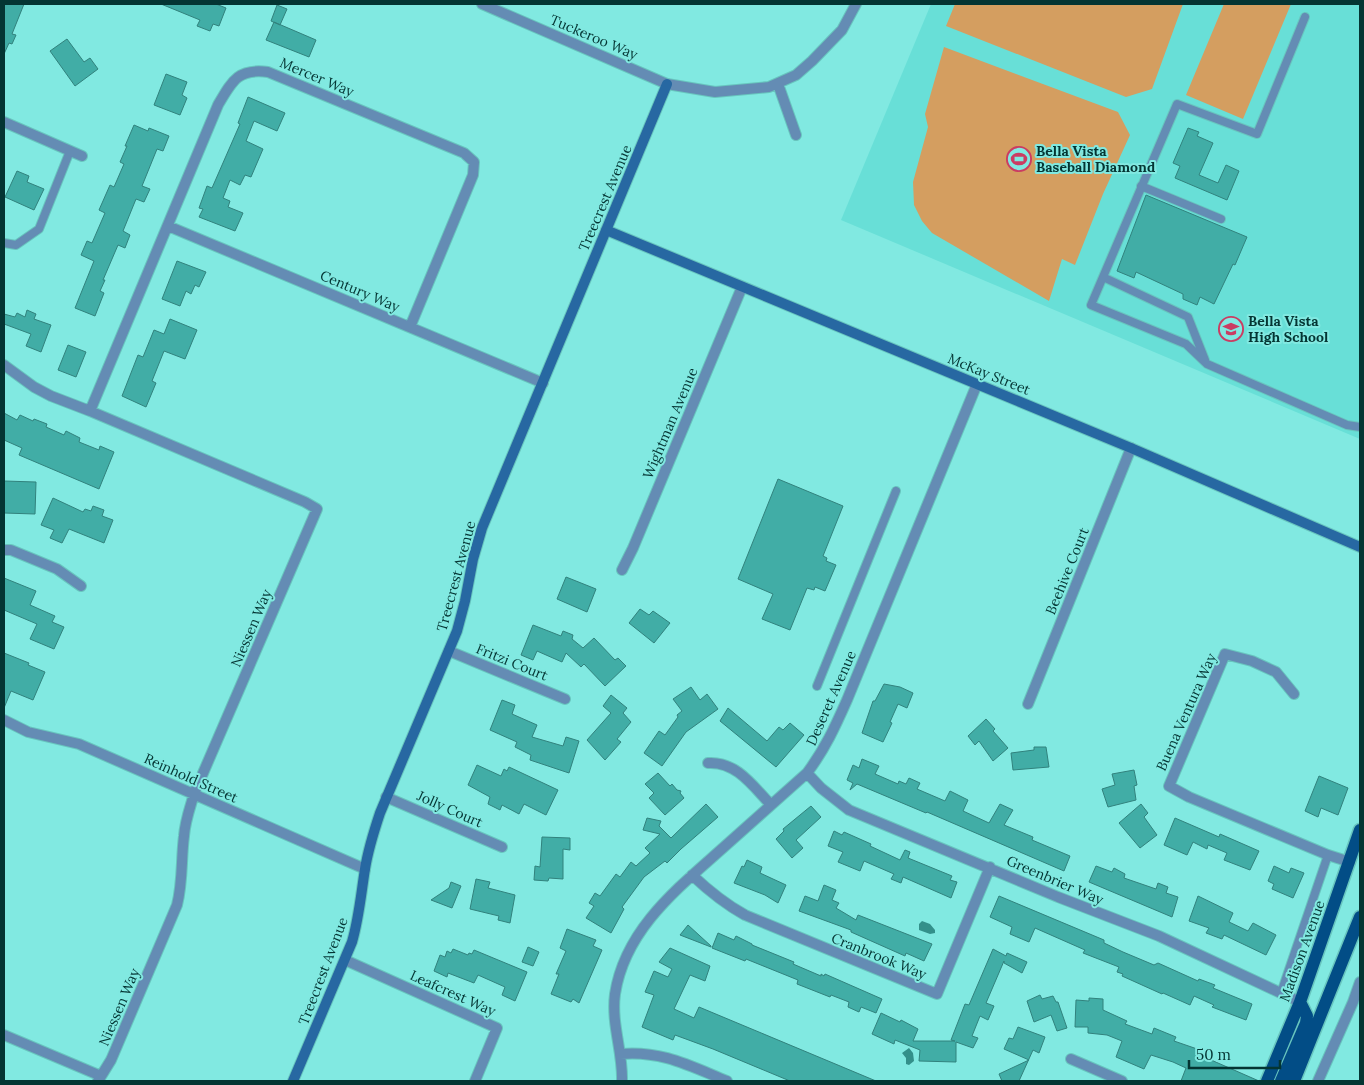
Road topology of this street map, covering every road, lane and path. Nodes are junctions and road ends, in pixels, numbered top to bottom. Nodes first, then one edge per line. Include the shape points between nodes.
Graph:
1 (482, 4) edge
2 (856, 4) edge
3 (1306, 17) dead end
4 (667, 84) junction
5 (778, 84) junction
6 (4, 122) edge
7 (796, 134) dead end
8 (70, 151) junction
9 (82, 156) dead end
10 (1142, 186) junction
11 (1221, 219) dead end
12 (168, 226) junction
13 (606, 230) junction
14 (4, 243) edge
15 (1103, 277) junction
16 (742, 286) junction
17 (410, 327) junction
18 (1207, 364) junction
19 (4, 365) edge
20 (543, 383) junction
21 (977, 384) junction
22 (90, 411) junction
23 (1360, 427) edge
24 (1131, 448) junction
25 (896, 491) dead end
26 (1360, 547) edge
27 (4, 550) edge
28 (622, 570) dead end
29 (81, 586) dead end
30 (449, 651) junction
31 (816, 686) dead end
32 (1294, 694) dead end
33 (565, 699) dead end
34 (1028, 704) dead end
35 (4, 720) edge
36 (708, 763) dead end
37 (807, 773) junction
38 (194, 794) junction
39 (386, 797) junction
40 (771, 805) junction
41 (1360, 830) edge
42 (502, 847) dead end
43 (1328, 855) junction
44 (1350, 862) junction
45 (990, 868) junction
46 (365, 869) junction
47 (692, 875) junction
48 (1360, 917) edge
49 (345, 960) junction
50 (1360, 982) edge
51 (1281, 993) junction
52 (1300, 1002) junction
53 (4, 1036) edge
54 (620, 1054) junction
55 (1071, 1059) dead end
56 (100, 1079) edge
57 (1321, 1080) edge
58 (293, 1081) edge
59 (475, 1081) edge
60 (622, 1081) edge
61 (727, 1081) edge
62 (1122, 1081) edge
63 (1267, 1081) edge
64 (1281, 1081) edge
65 (1294, 1081) edge

1 - 4 street, Tuckeroo Way
2 - 5 street via 842,30 812,61 796,75
3 - 10 lane via 1258,134 1177,104
4 - 5 street, Tuckeroo Way via 716,92
4 - 13 street, Treecrest Avenue
5 - 7 street
6 - 8 street
8 - 9 street
8 - 14 lane via 39,229 16,245
10 - 11 lane
10 - 15 lane
12 - 17 street, Century Way
12 - 17 street, Mercer Way via 218,105 232,82 243,73 254,70 268,72 464,153 474,162 473,175
12 - 22 street, Mercer Way
13 - 16 street, McKay Street
13 - 20 street, Treecrest Avenue
15 - 18 lane via 1188,317
15 - 18 lane via 1091,305 1186,344
16 - 21 street, McKay Street
16 - 28 street, Wightman Avenue
17 - 20 street, Century Way
18 - 23 lane via 1347,425
19 - 22 street, Niessen Way via 34,387
20 - 30 street, Treecrest Avenue via 479,538 465,601
21 - 24 street, McKay Street
21 - 37 street, Deseret Avenue via 833,732
22 - 38 street, Niessen Way via 317,508
24 - 26 street, McKay Street
24 - 34 street, Beehive Court
25 - 31 lane
27 - 29 street via 58,569
30 - 33 street, Fritzi Court
30 - 39 street, Treecrest Avenue
32 - 43 street, Buena Ventura Way via 1276,672 1225,654 1169,786 1189,798
35 - 38 street, Reinhold Street via 28,732 79,744
36 - 40 street via 734,768
37 - 40 street, Deseret Avenue
37 - 45 street, Greenbrier Way via 849,810
38 - 46 street, Reinhold Street
38 - 56 street, Niessen Way via 186,818 182,888 177,905
39 - 42 street, Jolly Court
39 - 46 street, Treecrest Avenue via 371,838
40 - 47 street, Deseret Avenue
41 - 44 main road, Madison Avenue
43 - 44 street, Buena Ventura Way
43 - 51 lane
44 - 52 main road, Madison Avenue
45 - 47 street, Cranbrook Way via 937,994 745,916
45 - 51 street, Greenbrier Way via 1159,936
46 - 49 street, Treecrest Avenue via 358,922
47 - 54 street, Deseret Avenue via 656,910 627,956 619,977 614,1011
48 - 65 main road
49 - 58 street, Treecrest Avenue
49 - 59 street, Leafcrest Way via 497,1028
50 - 57 street
51 - 52 street, Greenbrier Way
52 - 63 main road, Madison Avenue
52 - 64 main road via 1307,1016 1306,1023
53 - 56 street
54 - 60 street, Deseret Avenue
54 - 61 street via 662,1056
55 - 62 street

